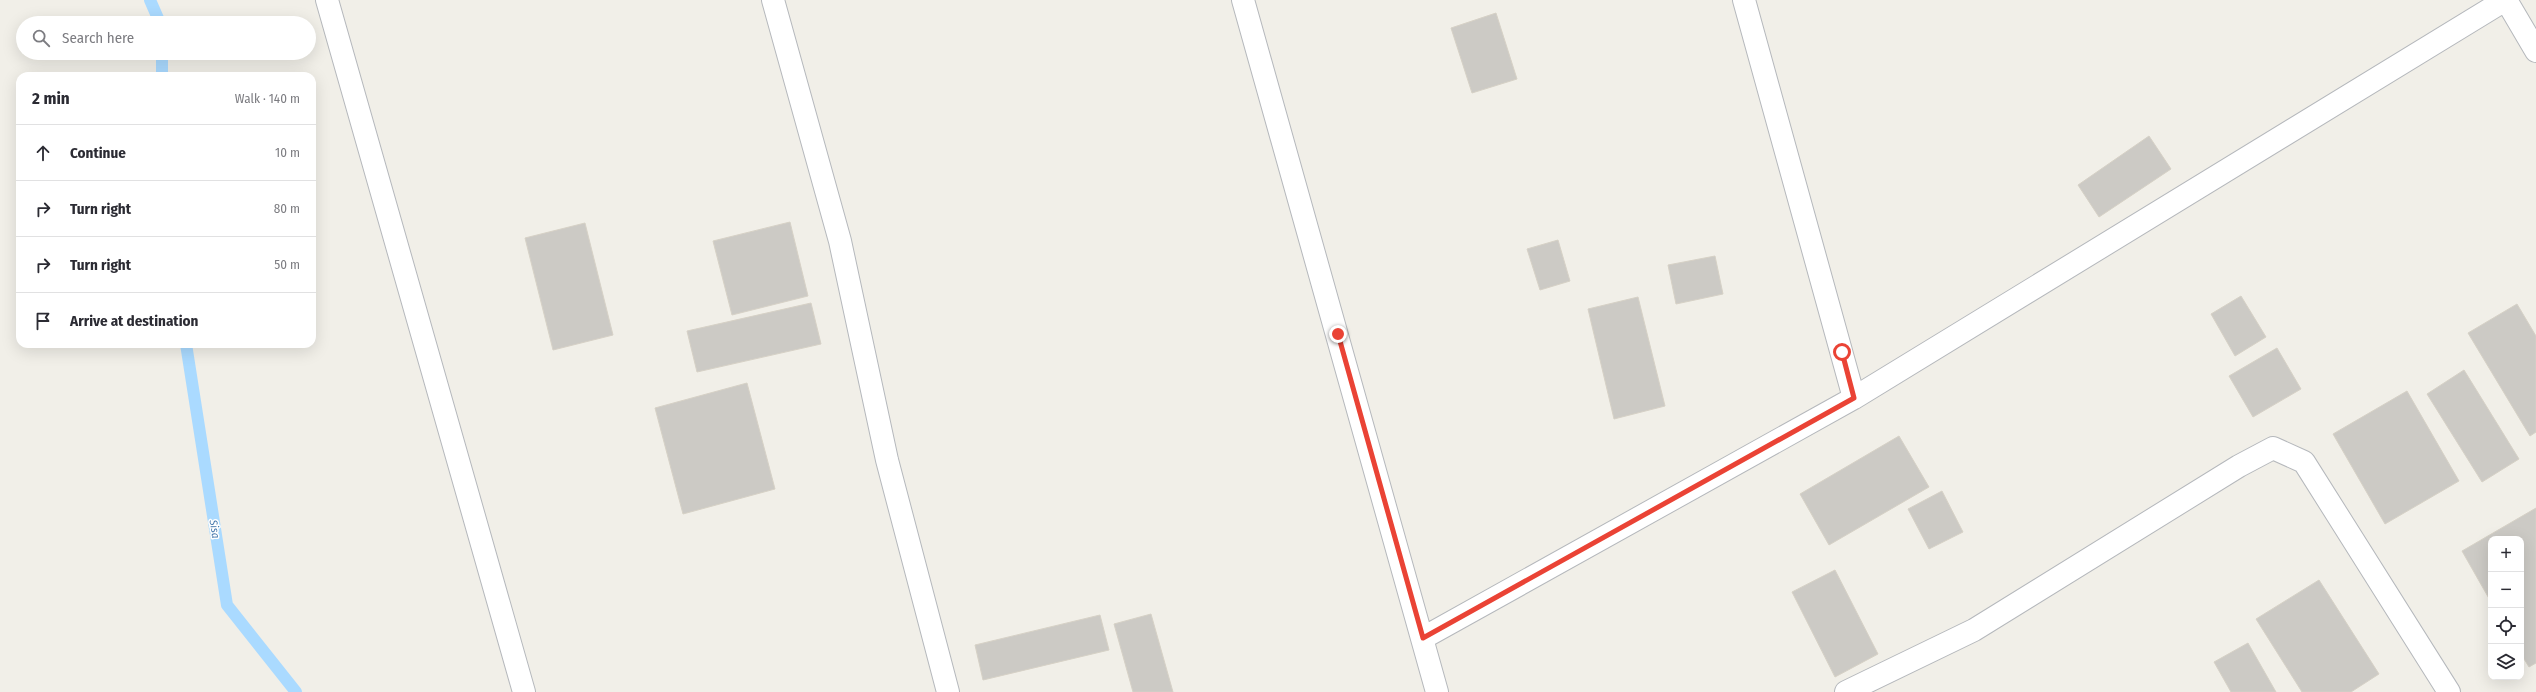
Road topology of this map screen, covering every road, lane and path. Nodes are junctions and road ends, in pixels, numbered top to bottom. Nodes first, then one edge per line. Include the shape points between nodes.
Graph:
1 (326, 0) edge
2 (773, 0) edge
3 (1243, 0) edge
4 (1744, 0) edge
5 (2506, 0) edge
6 (2536, 51) edge
7 (1854, 398) junction
8 (1423, 638) junction
9 (524, 692) edge
10 (948, 692) edge
11 (1437, 692) edge
12 (1846, 692) edge
13 (2449, 692) edge

1 - 9 street
2 - 10 street via 840,241 887,460
3 - 8 street
4 - 7 street
5 - 6 street
5 - 7 street
7 - 8 street
8 - 11 street
12 - 13 street via 1974,630 2239,466 2273,448 2304,462

